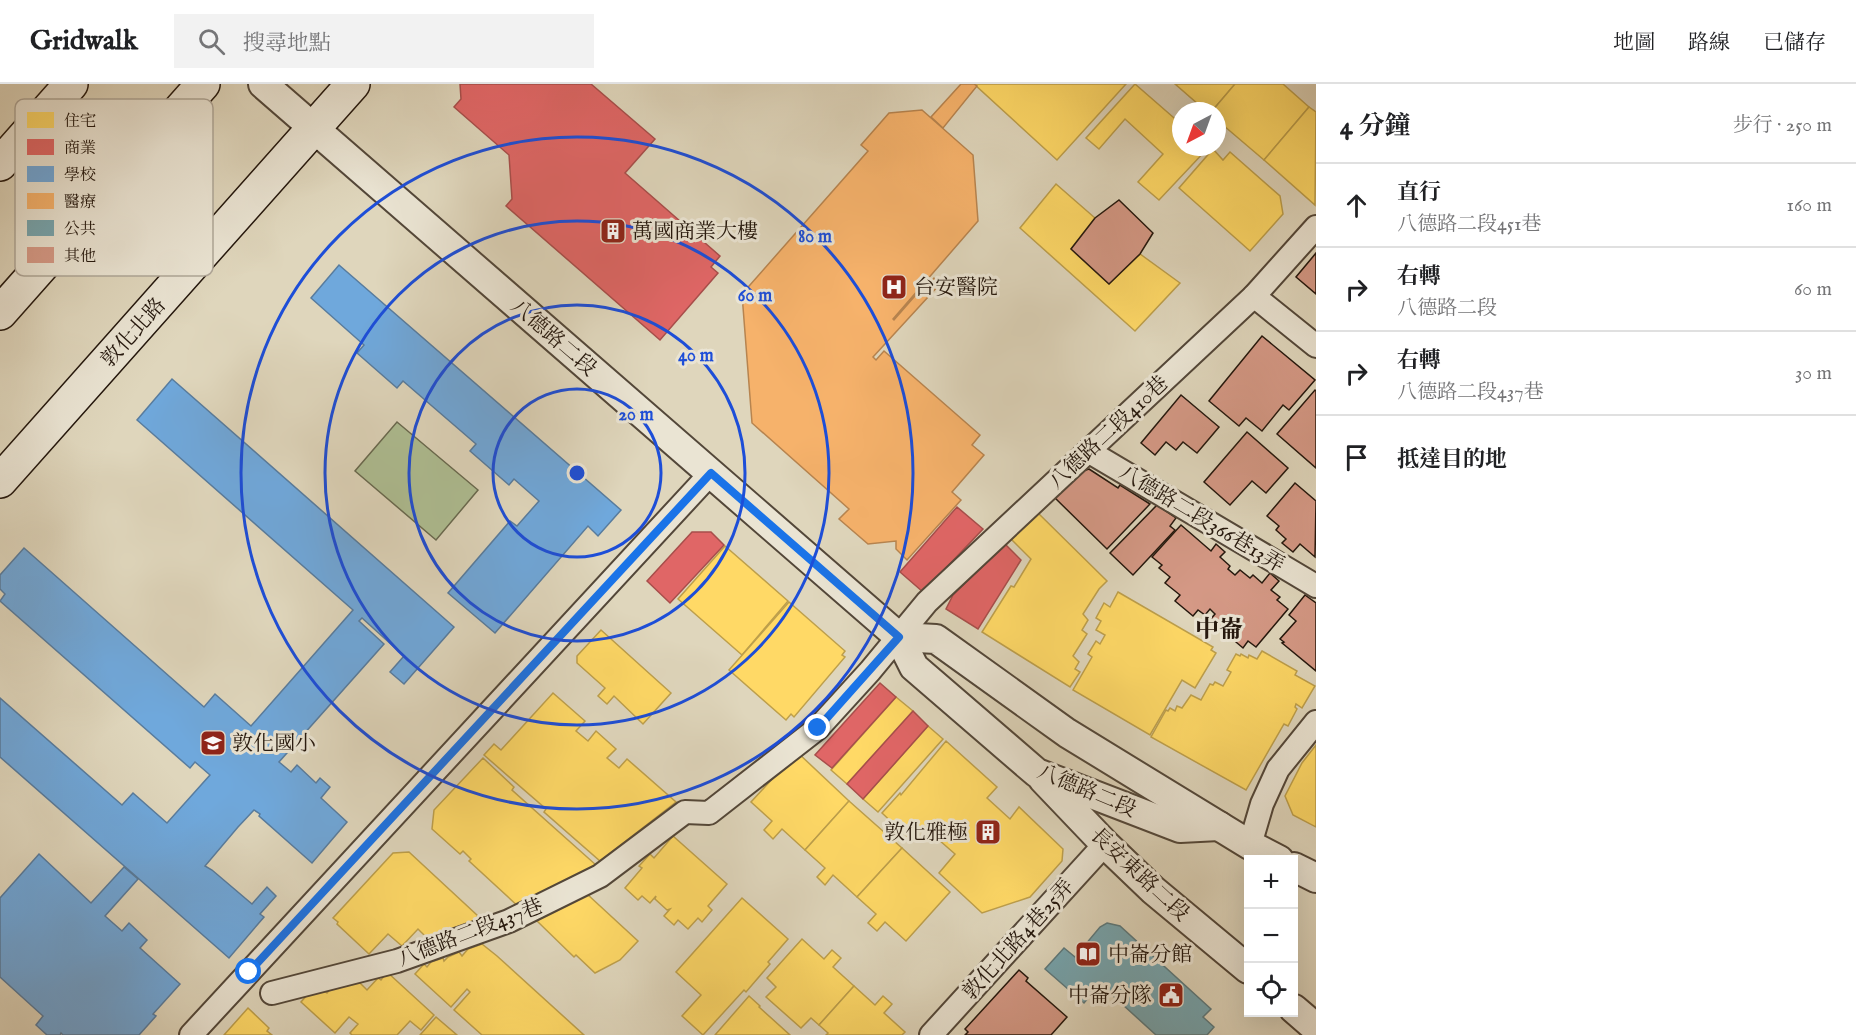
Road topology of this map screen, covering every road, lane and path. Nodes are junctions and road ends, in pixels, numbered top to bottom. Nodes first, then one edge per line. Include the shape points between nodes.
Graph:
1 (71, 84) edge
2 (203, 84) edge
3 (263, 84) edge
4 (353, 84) edge
5 (58, 99) edge
6 (190, 99) edge
7 (314, 129) junction
8 (15, 147) edge
9 (0, 164) edge
10 (1316, 227) edge
11 (213, 242) edge
12 (33, 276) edge
13 (183, 276) edge
14 (1254, 296) junction
15 (0, 313) edge
16 (1316, 346) edge
17 (1088, 451) junction
18 (711, 473) junction
19 (0, 481) edge
20 (1316, 586) edge
21 (899, 637) junction
22 (1316, 722) edge
23 (1037, 773) junction
24 (1219, 826) junction
25 (1105, 844) junction
26 (1250, 852) edge
27 (1298, 869) edge
28 (1316, 878) edge
29 (1244, 966) edge
30 (272, 993) dead end
31 (1298, 1013) edge
32 (1316, 1028) edge
33 (191, 1035) edge
34 (931, 1035) edge

1 - 5 main road
2 - 6 main road
3 - 7 street, 八德路二段
4 - 7 main road, 敦化北路
7 - 11 main road, 敦化北路
7 - 18 street, 八德路二段
8 - 9 main road
10 - 14 street, 八德路二段410巷
12 - 15 main road
13 - 19 main road, 敦化北路
14 - 16 street
14 - 17 street, 八德路二段410巷
17 - 20 street, 八德路二段366巷13弄
17 - 21 street, 八德路二段410巷 via 927,602
18 - 21 street, 八德路二段
18 - 33 street
21 - 23 street, 八德路二段 via 914,667
21 - 24 street, 八德路二段 via 936,639 1067,733
21 - 30 street, 八德路二段437巷 via 818,728 708,813 685,812 600,876 509,921 397,961
22 - 26 street via 1278,769 1262,804
23 - 24 street, 八德路二段 via 1180,828
23 - 25 street, 長安東路二段
24 - 26 street, 八德路二段
25 - 29 street, 長安東路二段 via 1152,890
25 - 34 street, 敦化北路4巷25弄
27 - 28 street
31 - 32 street

